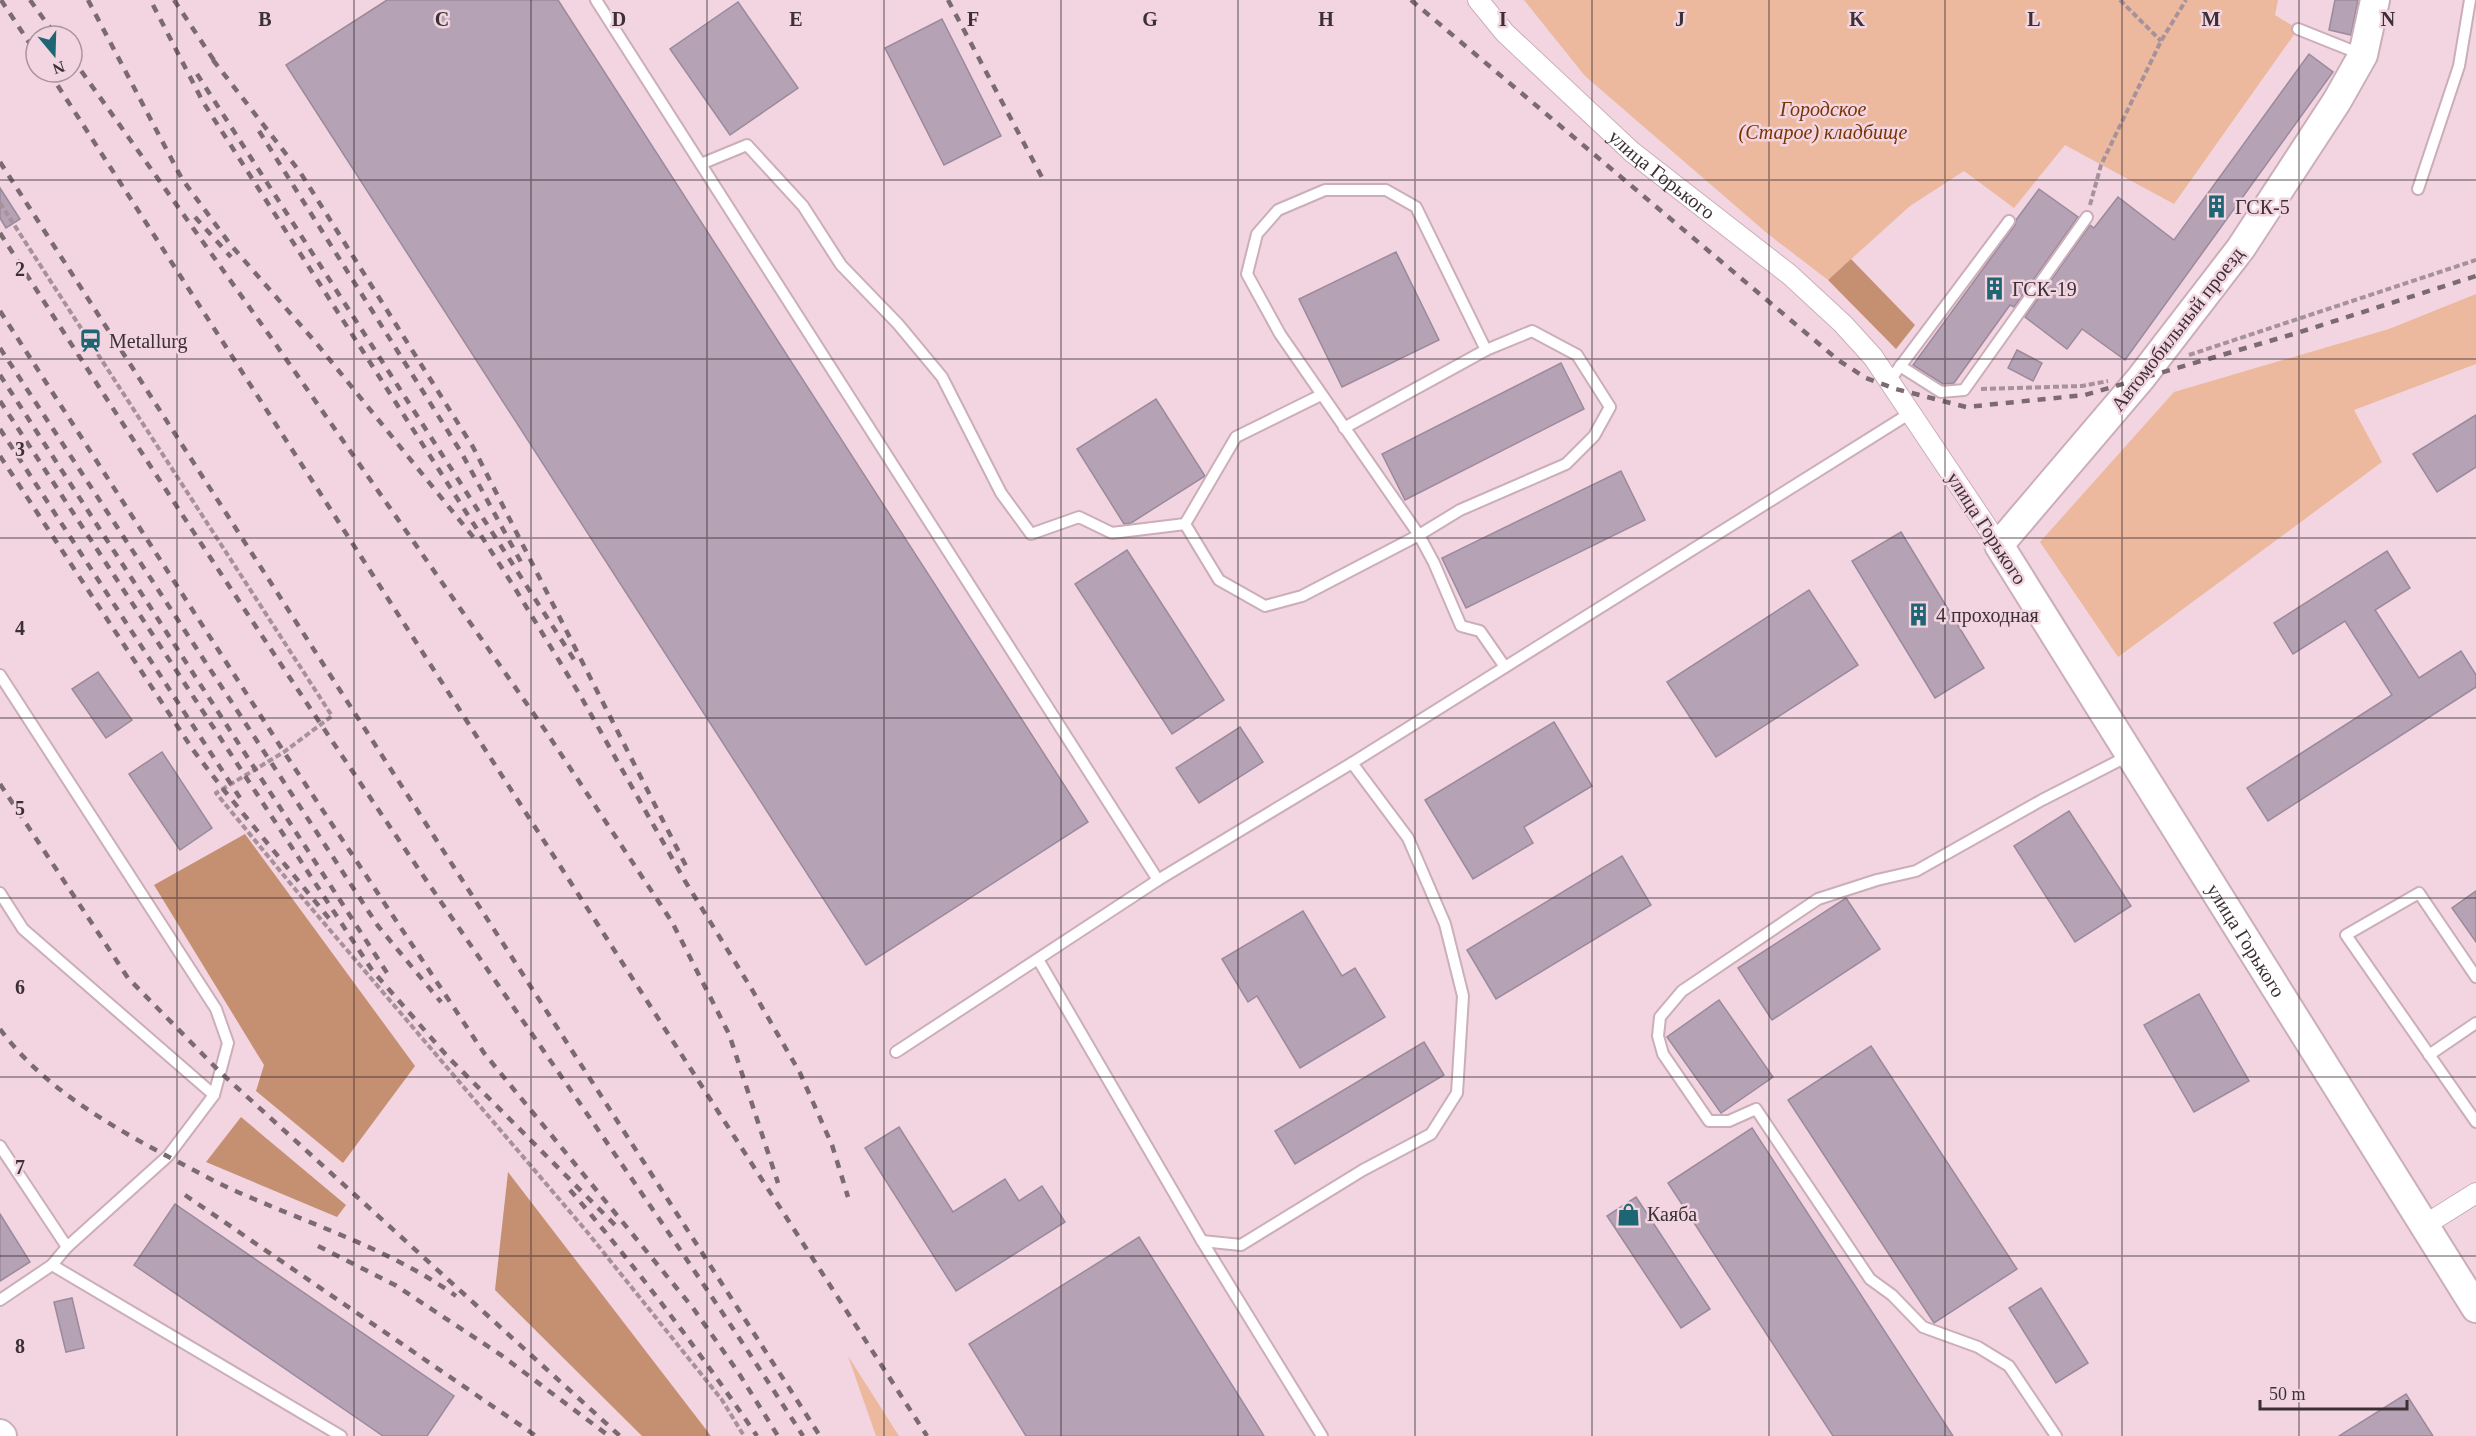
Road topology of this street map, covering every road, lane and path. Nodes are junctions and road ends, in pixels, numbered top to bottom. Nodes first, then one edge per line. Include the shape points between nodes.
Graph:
1 (596, 0) edge
2 (1478, 0) edge
3 (2120, 0) edge
4 (2186, 0) edge
5 (2375, 0) edge
6 (2470, 0) edge
7 (2298, 29) dead end
8 (2161, 41) junction
9 (2363, 55) junction
10 (700, 164) junction
11 (2418, 189) dead end
12 (0, 204) edge
13 (2087, 217) joint
14 (2009, 221) dead end
15 (2476, 260) edge
16 (1486, 350) junction
17 (2181, 358) dead end
18 (1895, 373) junction
19 (2113, 380) dead end
20 (1964, 390) junction
21 (1321, 395) junction
22 (1912, 412) junction
23 (1344, 428) junction
24 (1185, 524) junction
25 (1419, 535) junction
26 (1999, 545) junction
27 (1505, 667) junction
28 (0, 675) edge
29 (2130, 755) junction
30 (1352, 763) junction
31 (1158, 880) junction
32 (0, 893) edge
33 (1039, 961) junction
34 (2476, 977) edge
35 (2476, 1023) edge
36 (896, 1053) dead end
37 (2429, 1055) junction
38 (214, 1095) junction
39 (2476, 1122) edge
40 (0, 1146) edge
41 (2476, 1194) edge
42 (2425, 1225) junction
43 (1202, 1241) junction
44 (67, 1247) junction
45 (52, 1265) junction
46 (0, 1300) edge
47 (2476, 1308) edge
48 (341, 1436) edge
49 (744, 1436) edge
50 (1322, 1436) edge
51 (2056, 1436) edge

1 - 10 lane
2 - 18 street, улица Горького via 1505,33 1632,152 1790,275 1873,357
3 - 8 path
4 - 8 path
5 - 9 main road, Автомобильный проезд
6 - 11 lane via 2459,66
7 - 9 lane
8 - 13 path via 2101,165
9 - 26 main road, Автомобильный проезд via 2241,248 2141,378
10 - 24 lane via 747,145 803,206 841,265 942,377 1001,493 1031,534 1079,517 1112,533
10 - 31 lane
12 - 49 path via 332,716 284,752 216,793 588,1233 722,1400
13 - 20 lane
14 - 18 lane
15 - 17 path
16 - 21 lane via 1416,207 1386,190 1325,190 1278,210 1257,234 1246,274
16 - 23 lane
16 - 25 lane via 1532,331 1577,355 1610,407 1594,436 1566,464 1460,510
18 - 20 lane via 1941,392
18 - 22 street, улица Горького
19 - 20 path via 2082,387
21 - 23 lane
21 - 24 lane via 1236,437
22 - 26 street, улица Горького
22 - 27 lane
23 - 25 lane
24 - 25 lane via 1219,580 1265,606 1302,596
25 - 27 lane via 1461,626 1480,631
26 - 29 main road, улица Горького
27 - 30 lane
28 - 38 lane via 216,1009 228,1042
29 - 42 main road, улица Горького
29 - 51 lane via 1916,871 1818,899 1682,991 1660,1017 1658,1036 1663,1054 1709,1121 1729,1121 1756,1109 1870,1279 1923,1327 1978,1347 2009,1366
30 - 31 lane
30 - 43 lane via 1408,838 1445,924 1463,996 1456,1093 1431,1134 1363,1170 1241,1245
31 - 33 lane
32 - 38 lane via 23,928
33 - 36 lane
33 - 43 lane
34 - 37 lane via 2419,892 2346,935
35 - 37 lane
37 - 39 lane
38 - 44 lane via 168,1156
40 - 44 lane
41 - 42 street
42 - 47 main road, улица Горького
43 - 50 lane
44 - 45 lane
45 - 46 lane
45 - 48 lane

